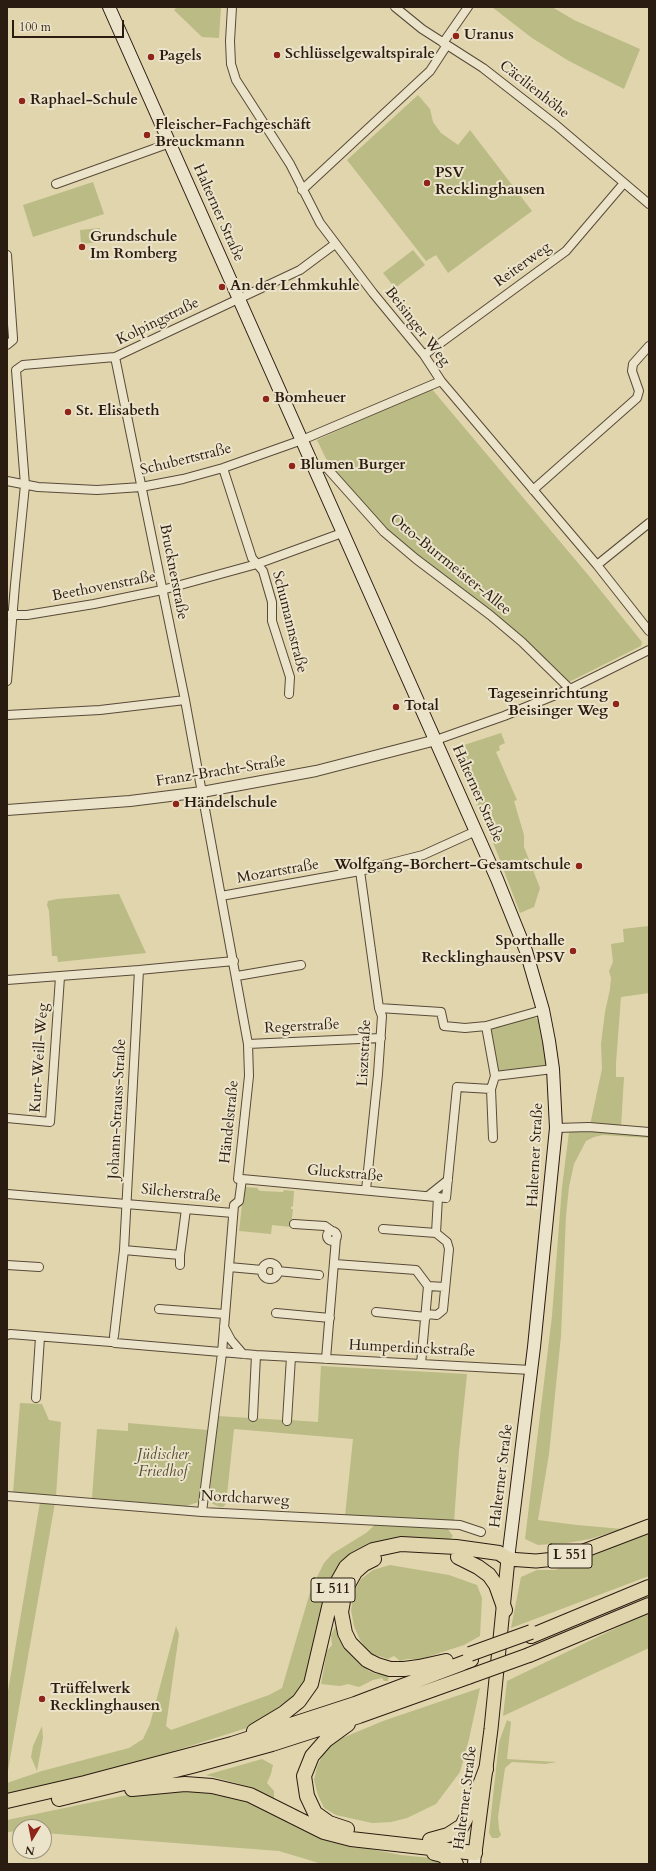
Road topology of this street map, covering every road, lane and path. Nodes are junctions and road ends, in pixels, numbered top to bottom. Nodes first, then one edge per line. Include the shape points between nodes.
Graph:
1 (109, 7) edge
2 (232, 7) edge
3 (396, 7) edge
4 (468, 7) edge
5 (445, 44) junction
6 (170, 143) junction
7 (624, 183) junction
8 (56, 184) dead end
9 (302, 190) junction
10 (649, 204) edge
11 (335, 244) junction
12 (7, 255) edge
13 (239, 298) junction
14 (9, 344) edge
15 (649, 346) edge
16 (424, 355) junction
17 (116, 358) junction
18 (440, 380) junction
19 (302, 440) junction
20 (223, 468) junction
21 (315, 470) junction
22 (7, 481) edge
23 (25, 485) junction
24 (141, 487) junction
25 (533, 490) junction
26 (649, 524) edge
27 (342, 533) junction
28 (257, 564) junction
29 (597, 565) junction
30 (162, 590) junction
31 (10, 615) edge
32 (649, 631) edge
33 (649, 650) edge
34 (7, 681) edge
35 (570, 689) junction
36 (289, 694) dead end
37 (185, 700) junction
38 (7, 715) edge
39 (436, 740) junction
40 (202, 792) junction
41 (7, 810) edge
42 (476, 832) junction
43 (360, 871) junction
44 (221, 896) junction
45 (234, 961) junction
46 (302, 965) dead end
47 (139, 970) junction
48 (237, 976) junction
49 (60, 977) junction
50 (7, 980) edge
51 (379, 1008) junction
52 (543, 1010) junction
53 (486, 1026) junction
54 (381, 1038) junction
55 (248, 1044) junction
56 (553, 1069) junction
57 (495, 1076) junction
58 (491, 1089) junction
59 (7, 1118) edge
60 (556, 1128) junction
61 (649, 1132) edge
62 (493, 1138) dead end
63 (242, 1180) junction
64 (448, 1180) junction
65 (366, 1190) junction
66 (7, 1194) edge
67 (428, 1196) junction
68 (442, 1198) junction
69 (126, 1203) junction
70 (186, 1210) junction
71 (233, 1213) junction
72 (294, 1224) dead end
73 (383, 1229) dead end
74 (436, 1233) junction
75 (124, 1250) junction
76 (180, 1255) junction
77 (335, 1264) junction
78 (7, 1265) edge
79 (180, 1265) dead end
80 (39, 1267) dead end
81 (229, 1267) junction
82 (319, 1275) dead end
83 (428, 1286) junction
84 (445, 1287) junction
85 (159, 1309) dead end
86 (376, 1312) dead end
87 (276, 1313) dead end
88 (225, 1314) junction
89 (426, 1315) junction
90 (330, 1318) junction
91 (224, 1326) junction
92 (7, 1335) edge
93 (40, 1337) junction
94 (113, 1340) junction
95 (222, 1353) junction
96 (243, 1354) junction
97 (256, 1355) junction
98 (291, 1357) junction
99 (326, 1359) junction
100 (421, 1364) junction
101 (531, 1370) junction
102 (36, 1398) dead end
103 (253, 1417) dead end
104 (287, 1422) dead end
105 (7, 1496) edge
106 (202, 1512) junction
107 (649, 1526) edge
108 (481, 1532) dead end
109 (458, 1557) junction
110 (508, 1559) junction
111 (649, 1587) edge
112 (649, 1605) edge
113 (504, 1610) junction
114 (471, 1657) junction
115 (359, 1716) junction
116 (232, 1744) junction
117 (486, 1769) junction
118 (148, 1776) junction
119 (7, 1801) edge
120 (7, 1811) edge
121 (430, 1840) junction
122 (405, 1846) junction
123 (475, 1854) edge
124 (456, 1864) edge

1 - 6 main road, Halterner Straße
2 - 9 street, Beisinger Weg via 231,64 236,80 290,164
3 - 5 street, Cäcilienhöhe
4 - 5 street
5 - 7 street, Cäcilienhöhe via 483,68
5 - 9 street via 430,70
6 - 8 street
6 - 13 main road, Halterner Straße
7 - 10 street, Cäcilienhöhe
7 - 16 street, Reiterweg via 566,251
9 - 11 street, Beisinger Weg
11 - 13 street via 300,270
11 - 16 street, Beisinger Weg
12 - 14 street via 13,338
13 - 17 street, Kolpingstraße
13 - 19 main road, Halterner Straße
15 - 25 street via 633,364 632,371 639,391 637,398
16 - 18 street, Beisinger Weg
17 - 23 street, Kolpingstraße via 24,365 16,370
17 - 24 street, Brucknerstraße
18 - 19 street, Schubertstraße
18 - 25 street, Beisinger Weg
19 - 20 street, Schubertstraße
19 - 21 main road, Halterner Straße
20 - 24 street, Schubertstraße
20 - 28 street, Schumannstraße via 252,558
21 - 27 main road, Halterner Straße
21 - 35 street, Otto-Burrmeister-Allee via 326,466 384,532 522,642
22 - 23 street, Schubertstraße
23 - 24 street, Schubertstraße via 97,490
23 - 31 street
24 - 30 street, Brucknerstraße
25 - 29 street, Beisinger Weg
26 - 29 street
27 - 28 street, Beethovenstraße
27 - 39 main road, Halterner Straße
28 - 30 street, Beethovenstraße
28 - 36 street, Schumannstraße via 263,571 272,602 272,621 290,678
29 - 32 street, Beisinger Weg
30 - 31 street, Beethovenstraße via 28,615
30 - 37 street, Brucknerstraße
31 - 34 street
33 - 35 street
35 - 39 street
37 - 38 street via 100,710
37 - 40 street, Brucknerstraße
39 - 40 street, Franz-Bracht-Straße via 316,771
39 - 42 main road, Halterner Straße
40 - 41 street, Franz-Bracht-Straße via 130,801
40 - 44 street, Händelstraße
42 - 43 street, Mozartstraße via 422,855
42 - 52 main road, Halterner Straße via 526,951
43 - 44 street, Mozartstraße
43 - 51 street, Lisztstraße
44 - 45 street, Händelstraße
45 - 47 street
45 - 48 street, Händelstraße
46 - 48 street
47 - 49 street
47 - 69 street, Johann-Strauss-Straße
48 - 55 street, Händelstraße
49 - 50 street
49 - 59 street, Kurt-Weill-Weg via 50,1122
51 - 53 street via 441,1012 444,1026
51 - 54 street, Lisztstraße via 382,1016
52 - 53 street
52 - 56 main road, Halterner Straße
53 - 57 street
54 - 55 street, Regerstraße
54 - 65 street, Lisztstraße
55 - 63 street, Händelstraße via 249,1076 238,1179
56 - 57 street
56 - 60 main road, Halterner Straße
57 - 58 street
58 - 62 street
58 - 64 street via 457,1087
60 - 61 street via 589,1127
60 - 101 main road, Halterner Straße
63 - 65 street, Gluckstraße
63 - 71 street, Händelstraße via 239,1201 234,1205
64 - 67 street
64 - 68 street
65 - 67 street, Gluckstraße
66 - 69 street, Silcherstraße
67 - 68 street, Gluckstraße
68 - 74 street
69 - 70 street, Silcherstraße
69 - 75 street, Johann-Strauss-Straße
70 - 71 street, Silcherstraße
70 - 76 street
71 - 81 street, Händelstraße
72 - 77 street via 325,1226 332,1230 327,1234 331,1240 336,1238
73 - 74 street
74 - 84 street via 446,1242 449,1249
75 - 76 street
75 - 94 street, Johann-Strauss-Straße
76 - 79 street
77 - 83 street via 416,1270
77 - 90 street
78 - 80 street
81 - 82 street via 262,1270 270,1263 277,1271
81 - 88 street, Händelstraße
83 - 84 street
83 - 89 street
84 - 89 street via 443,1310 437,1315
85 - 88 street
86 - 89 street
87 - 90 street
88 - 91 street, Händelstraße
89 - 100 street
90 - 99 street
91 - 95 street, Händelstraße
91 - 96 street via 231,1340
92 - 93 street, Humperdinckstraße
93 - 94 street, Humperdinckstraße
93 - 102 street
94 - 95 street, Humperdinckstraße
95 - 96 street, Humperdinckstraße
95 - 106 street, Händelstraße
96 - 97 street, Humperdinckstraße
97 - 98 street, Humperdinckstraße
97 - 103 street
98 - 99 street, Humperdinckstraße
98 - 104 street
99 - 100 street, Humperdinckstraße
100 - 101 street, Humperdinckstraße
101 - 110 main road, Halterner Straße
105 - 106 street, Nordcharweg
106 - 108 street, Nordcharweg via 460,1525
107 - 110 main road, L 551 via 573,1556 536,1561
109 - 110 highway, L 511 via 498,1561
109 - 113 highway, L 511 via 478,1566 489,1575 496,1585
109 - 114 highway, L 511 via 418,1553 391,1554 364,1564 349,1580 342,1601 342,1623 357,1652 377,1665 390,1669 419,1667
110 - 113 main road, Halterner Straße
110 - 116 highway, L 511 via 499,1553 456,1547 401,1544 373,1550 354,1560 346,1567 333,1590 310,1684 299,1701
111 - 114 highway, L 511
112 - 115 highway, L 511, bridge via 529,1655
113 - 117 main road, Halterner Straße
114 - 116 highway, L 511 via 355,1704
115 - 118 highway, L 511 via 257,1748
115 - 121 highway via 326,1740 312,1756 304,1776 307,1796 315,1813 329,1823 350,1830
116 - 118 highway, L 511
117 - 121 highway via 462,1826 448,1836
117 - 123 main road, Halterner Straße
118 - 119 highway, L 511
118 - 120 highway via 67,1802 49,1801
118 - 122 highway via 250,1795 324,1832 351,1839
121 - 123 highway
122 - 123 highway
122 - 124 highway via 442,1855

